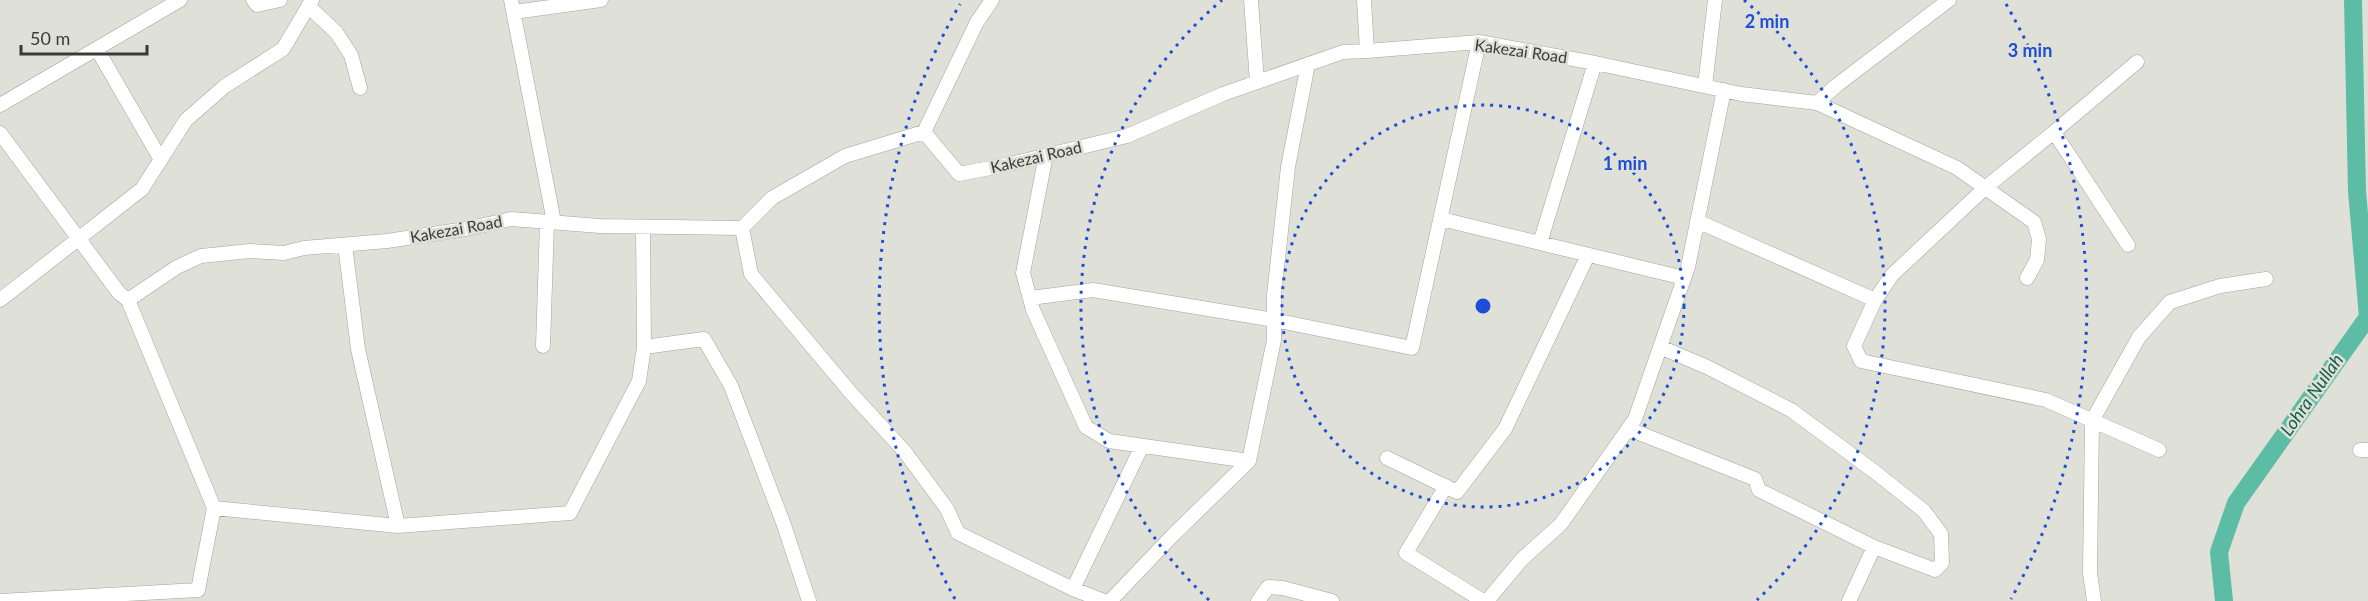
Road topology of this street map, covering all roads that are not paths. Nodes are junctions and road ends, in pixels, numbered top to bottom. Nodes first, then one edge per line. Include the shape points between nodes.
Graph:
1 (180, 0) edge
2 (253, 0) edge
3 (280, 0) edge
4 (601, 0) edge
5 (992, 0) edge
6 (1251, 0) edge
7 (1364, 0) edge
8 (1715, 0) edge
9 (1949, 0) edge
10 (310, 3) edge
11 (512, 6) edge
12 (1479, 42) junction
13 (97, 49) junction
14 (1367, 51) junction
15 (2137, 62) dead end
16 (1596, 63) junction
17 (1308, 64) junction
18 (1257, 82) junction
19 (1705, 86) junction
20 (360, 88) dead end
21 (1724, 90) junction
22 (1817, 103) junction
23 (0, 105) edge
24 (924, 132) junction
25 (2054, 132) junction
26 (0, 133) edge
27 (1046, 155) junction
28 (161, 159) junction
29 (1985, 188) junction
30 (1441, 219) junction
31 (1697, 221) junction
32 (550, 222) junction
33 (643, 227) junction
34 (741, 228) junction
35 (78, 238) junction
36 (1540, 243) junction
37 (345, 245) junction
38 (2128, 245) dead end
39 (1588, 255) junction
40 (1684, 278) junction
41 (2027, 278) dead end
42 (2266, 279) dead end
43 (1030, 298) junction
44 (0, 300) edge
45 (128, 300) junction
46 (1875, 300) junction
47 (1274, 320) junction
48 (543, 346) dead end
49 (644, 347) junction
50 (1660, 347) junction
51 (2092, 421) junction
52 (1629, 429) junction
53 (1142, 446) junction
54 (2159, 450) dead end
55 (1387, 458) dead end
56 (1249, 461) junction
57 (1446, 486) junction
58 (214, 508) junction
59 (398, 526) junction
60 (1874, 547) junction
61 (1073, 589) junction
62 (199, 596) edge
63 (1491, 600) edge
64 (0, 601) edge
65 (809, 601) edge
66 (1104, 601) edge
67 (1110, 601) edge
68 (1258, 601) edge
69 (1332, 601) edge
70 (1849, 601) edge
71 (2094, 601) edge

1 - 13 street
2 - 3 street via 256,4
4 - 11 street
5 - 24 street via 977,22
6 - 18 street
7 - 14 street
8 - 19 street
9 - 22 street
10 - 20 street via 351,55
10 - 28 street via 283,49 225,86 186,120
11 - 32 street
12 - 14 street, Kakezai Road
12 - 16 street, Kakezai Road
12 - 30 street
13 - 23 street
13 - 28 street
14 - 17 street, Kakezai Road via 1343,52
15 - 25 street
16 - 19 street, Kakezai Road
16 - 36 street
17 - 18 street, Kakezai Road
17 - 47 street via 1288,167
18 - 27 street, Kakezai Road via 1127,136
19 - 21 street, Kakezai Road
21 - 22 street, Kakezai Road
21 - 31 street
22 - 29 street, Kakezai Road via 1958,168
24 - 27 street, Kakezai Road via 959,174
24 - 34 street via 845,156 772,198
25 - 29 street
25 - 38 street
26 - 35 street
27 - 43 street via 1023,273
28 - 35 street via 142,189
29 - 41 street, Kakezai Road via 2034,222 2039,239 2037,260
29 - 46 street via 1892,275
30 - 36 street
30 - 47 street via 1412,348
31 - 40 street
31 - 46 street
32 - 33 street, Kakezai Road
32 - 37 street, Kakezai Road via 511,219
32 - 48 street
33 - 34 street, Kakezai Road
33 - 49 street
34 - 61 street via 751,274 905,452 947,509 958,533
35 - 44 street
35 - 45 street
36 - 39 street
37 - 45 street, Kakezai Road via 284,253 250,251 201,256
37 - 59 street via 358,349
39 - 40 street
39 - 57 street via 1505,429 1457,492
40 - 50 street
42 - 51 street via 2220,286 2170,302 2139,337
43 - 47 street via 1093,290
43 - 53 street via 1086,427 1108,441
45 - 58 street
46 - 51 street via 1854,346 1861,361 2046,400
47 - 56 street via 1274,340
49 - 59 street via 639,381 570,513
49 - 65 street via 704,339 731,386
50 - 52 street
50 - 60 street via 1791,410 1875,472 1924,511 1941,534 1942,563 1935,570
51 - 54 street
51 - 71 street via 2090,573
52 - 60 street via 1755,479 1759,490
52 - 63 street via 1561,524 1522,559
53 - 56 street
53 - 61 street
55 - 57 street
56 - 67 street
57 - 63 street via 1406,554
58 - 59 street
58 - 62 street
60 - 70 street
61 - 66 street
62 - 64 street
68 - 69 street via 1268,587

